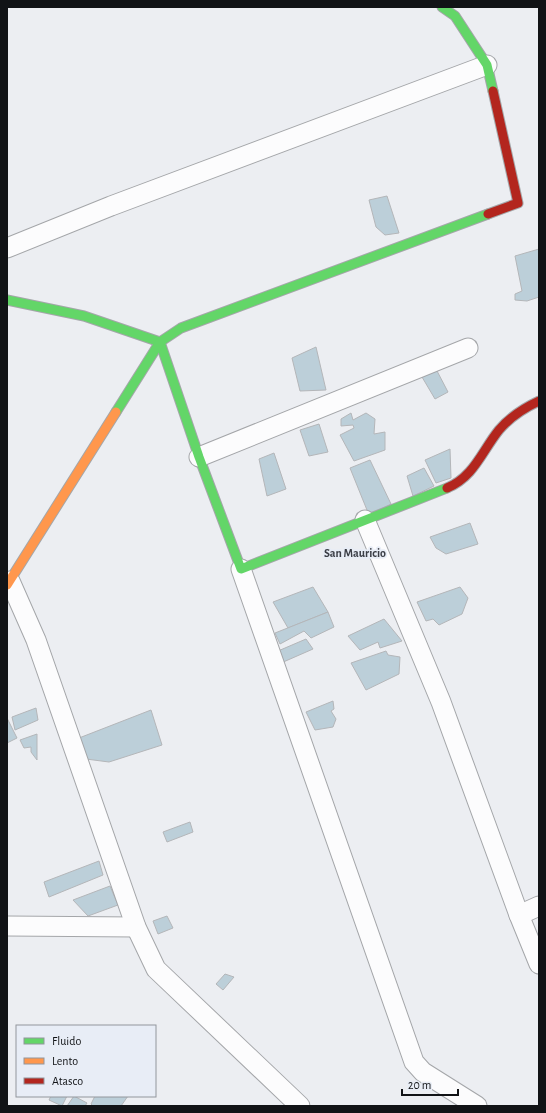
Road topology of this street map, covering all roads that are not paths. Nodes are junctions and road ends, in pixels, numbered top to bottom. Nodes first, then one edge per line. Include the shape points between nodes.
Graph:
1 (442, 7) edge
2 (488, 65) junction
3 (7, 248) edge
4 (7, 300) edge
5 (160, 342) junction
6 (468, 348) dead end
7 (539, 401) edge
8 (199, 457) junction
9 (365, 520) junction
10 (241, 568) junction
11 (8, 583) edge
12 (539, 906) edge
13 (519, 915) junction
14 (7, 926) edge
15 (136, 927) junction
16 (539, 964) edge
17 (300, 1106) edge
18 (477, 1106) edge

1 - 2 street via 455,16
2 - 3 street via 118,203
2 - 5 street via 518,203 181,328
4 - 5 street via 84,316
5 - 8 street
5 - 11 street
6 - 8 street
7 - 9 street via 506,422 495,434 472,471 456,484
8 - 10 street
9 - 10 street
9 - 13 street via 441,702
10 - 18 street via 414,1062 423,1072
11 - 15 street via 36,640
12 - 13 street
13 - 16 street
14 - 15 street
15 - 17 street via 156,969

